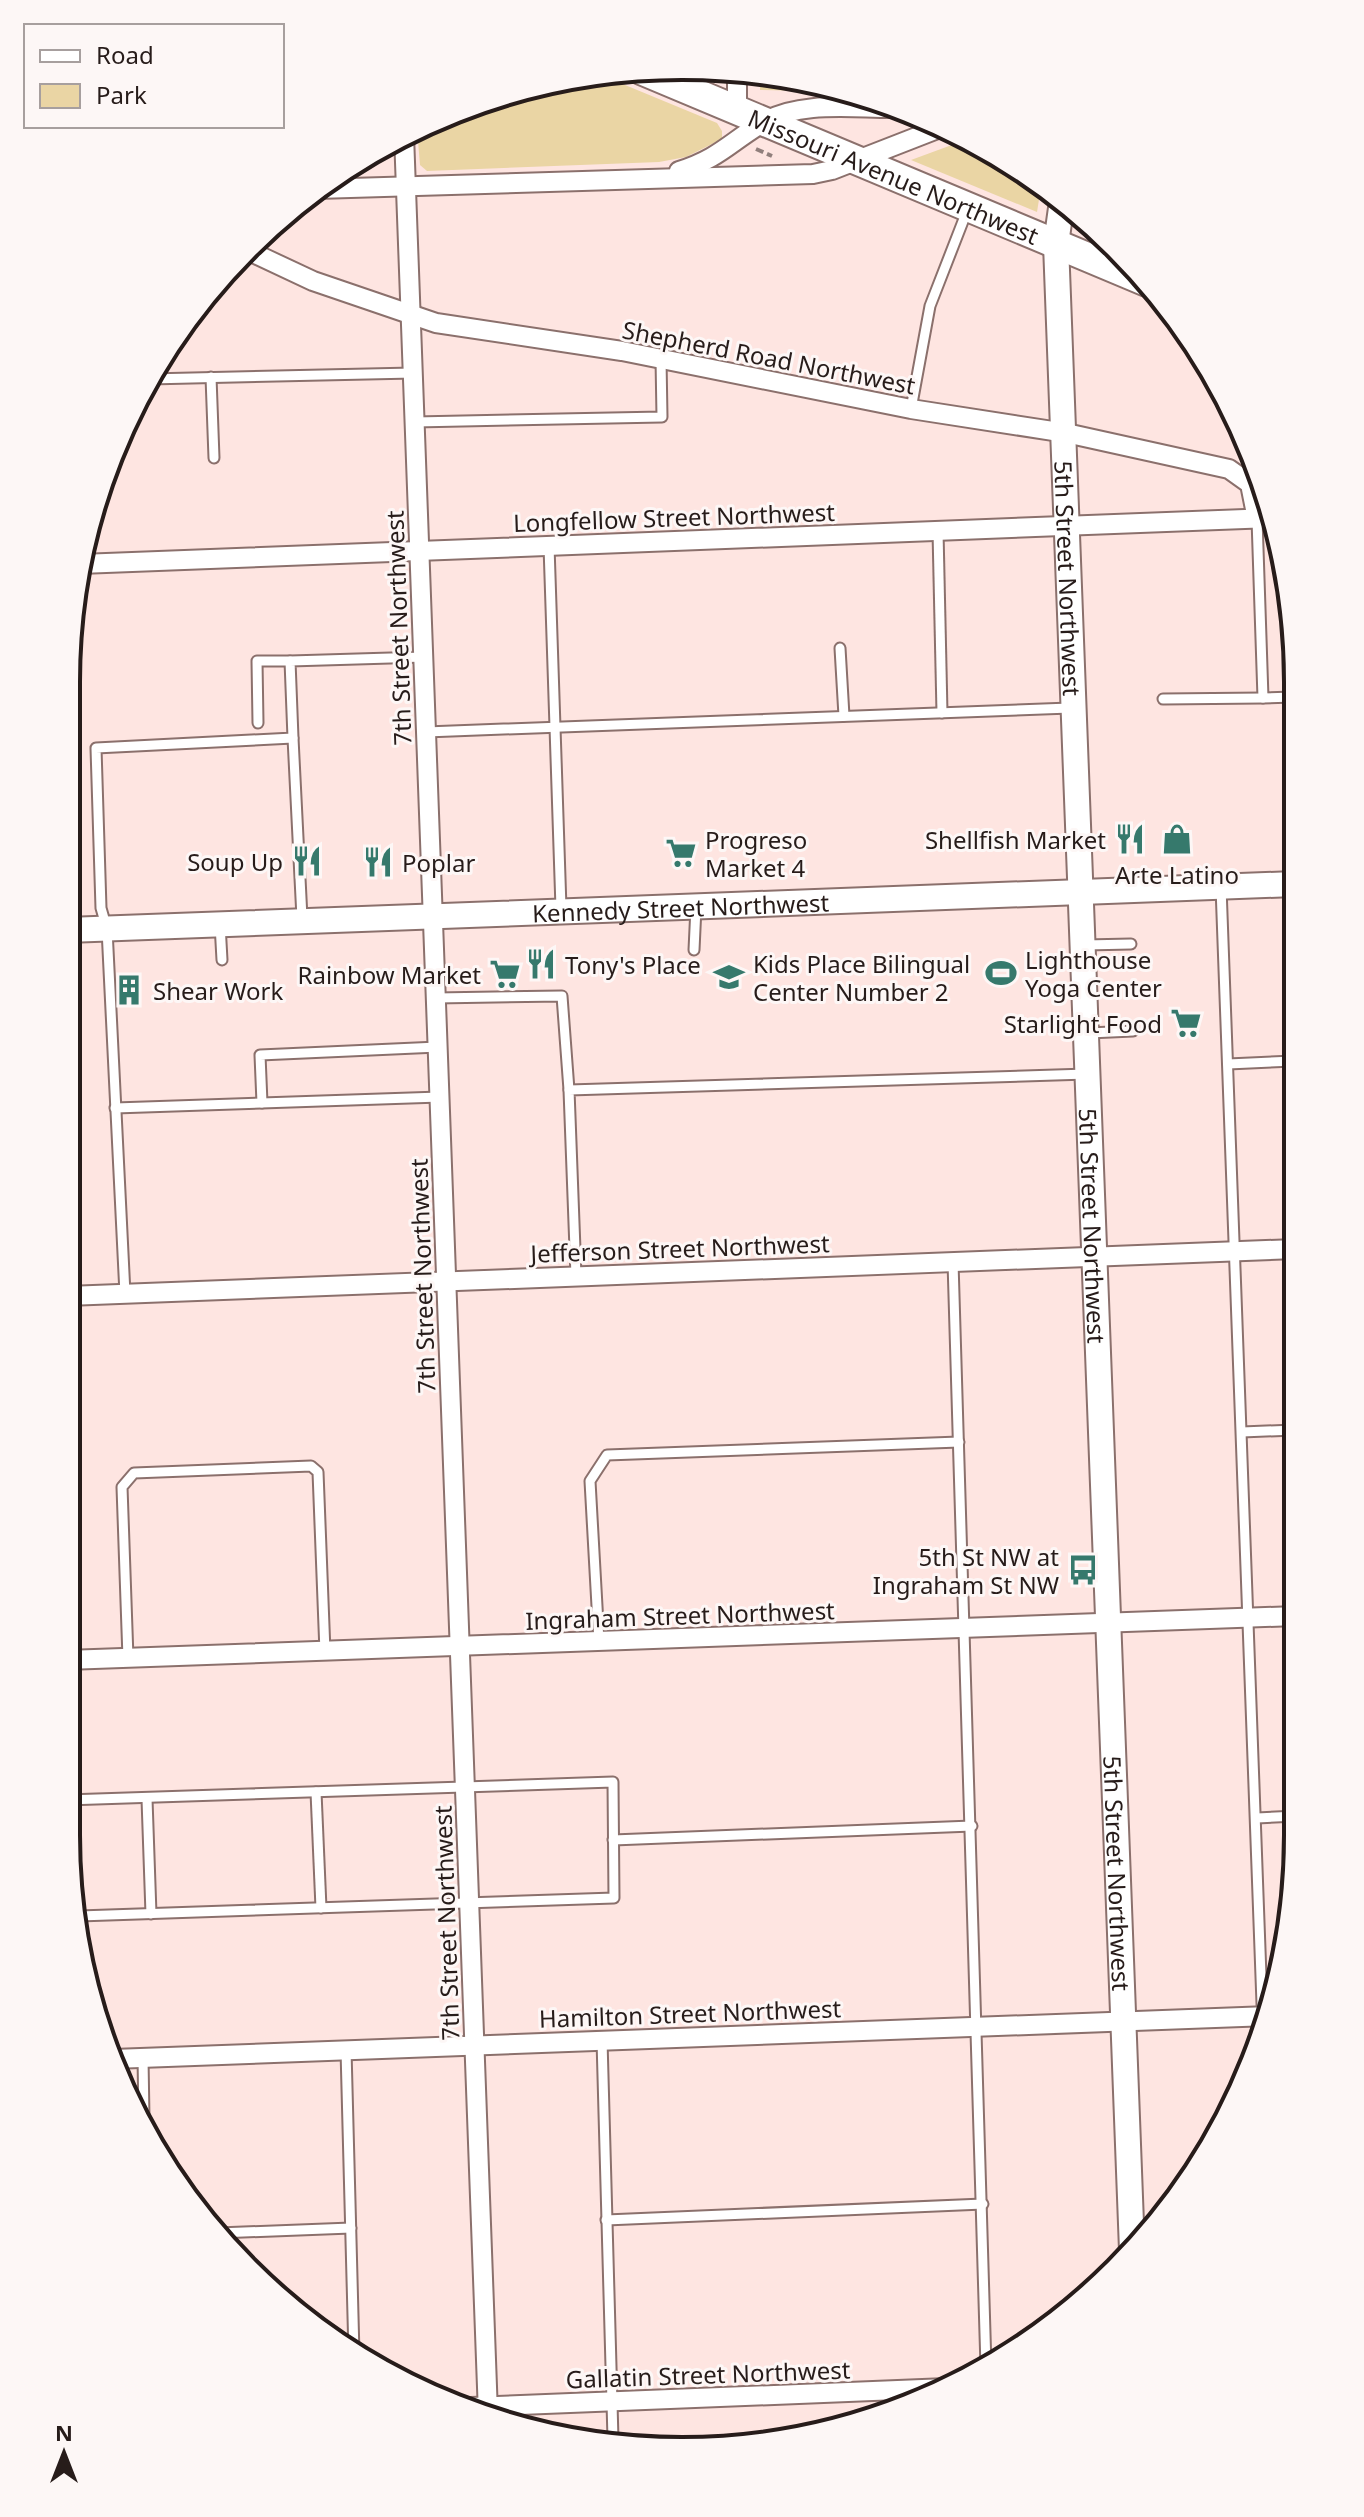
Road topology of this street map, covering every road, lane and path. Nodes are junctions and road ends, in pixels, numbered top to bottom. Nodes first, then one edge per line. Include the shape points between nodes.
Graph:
1 (666, 80) edge
2 (737, 83) edge
3 (864, 109) edge
4 (737, 110) junction
5 (765, 122) junction
6 (927, 133) edge
7 (405, 148) edge
8 (854, 160) junction
9 (657, 177) junction
10 (406, 186) junction
11 (338, 188) edge
12 (968, 207) junction
13 (1060, 214) edge
14 (1056, 244) junction
15 (257, 255) edge
16 (1123, 272) edge
17 (411, 315) junction
18 (661, 359) junction
19 (413, 373) junction
20 (211, 377) junction
21 (162, 379) edge
22 (911, 409) junction
23 (415, 422) junction
24 (1066, 433) junction
25 (214, 458) dead end
26 (1253, 492) edge
27 (1261, 519) edge
28 (1069, 527) junction
29 (1264, 530) edge
30 (938, 531) junction
31 (549, 546) junction
32 (420, 551) junction
33 (92, 564) edge
34 (840, 648) dead end
35 (424, 657) junction
36 (290, 661) junction
37 (1284, 697) edge
38 (1263, 698) junction
39 (1163, 699) dead end
40 (1076, 708) junction
41 (942, 713) junction
42 (844, 716) junction
43 (258, 723) dead end
44 (555, 727) junction
45 (426, 732) junction
46 (293, 738) junction
47 (1284, 884) edge
48 (1221, 887) junction
49 (1083, 892) junction
50 (696, 907) junction
51 (561, 912) junction
52 (433, 917) junction
53 (302, 921) junction
54 (220, 924) junction
55 (107, 929) junction
56 (80, 930) edge
57 (1131, 944) dead end
58 (1085, 945) junction
59 (694, 950) dead end
60 (222, 960) dead end
61 (436, 998) junction
62 (1133, 1031) dead end
63 (1088, 1033) junction
64 (438, 1047) junction
65 (1284, 1061) edge
66 (1228, 1064) junction
67 (1089, 1074) junction
68 (569, 1090) junction
69 (440, 1097) junction
70 (262, 1103) junction
71 (115, 1108) junction
72 (1284, 1250) edge
73 (1235, 1252) junction
74 (1096, 1257) junction
75 (953, 1262) junction
76 (576, 1276) junction
77 (446, 1282) junction
78 (125, 1294) junction
79 (80, 1296) edge
80 (1284, 1430) edge
81 (1242, 1432) junction
82 (959, 1442) junction
83 (1284, 1617) edge
84 (1249, 1618) junction
85 (1109, 1623) junction
86 (965, 1628) junction
87 (599, 1642) junction
88 (460, 1647) junction
89 (325, 1652) junction
90 (128, 1658) junction
91 (80, 1660) edge
92 (465, 1786) junction
93 (316, 1792) junction
94 (147, 1799) junction
95 (80, 1800) edge
96 (1284, 1817) edge
97 (1257, 1818) junction
98 (972, 1826) junction
99 (613, 1840) junction
100 (469, 1904) junction
101 (321, 1908) junction
102 (151, 1914) junction
103 (85, 1916) edge
104 (1264, 1985) edge
105 (1124, 2021) junction
106 (1254, 2021) edge
107 (979, 2026) junction
108 (602, 2040) junction
109 (475, 2044) junction
110 (346, 2050) junction
111 (143, 2058) junction
112 (124, 2059) edge
113 (144, 2104) edge
114 (983, 2204) junction
115 (606, 2220) junction
116 (351, 2228) junction
117 (230, 2233) edge
118 (1132, 2236) edge
119 (354, 2339) edge
120 (986, 2354) edge
121 (916, 2389) edge
122 (611, 2401) junction
123 (482, 2403) edge
124 (498, 2408) edge
125 (613, 2433) edge

1 - 4 main road, Missouri Avenue Northwest
2 - 4 street
3 - 5 street via 796,110
4 - 5 main road, Missouri Avenue Northwest
5 - 8 main road, Missouri Avenue Northwest
5 - 9 street via 709,162
6 - 8 street
7 - 10 street, 7th Street Northwest
8 - 9 street via 803,175
8 - 12 main road, Missouri Avenue Northwest
9 - 10 street
10 - 11 street
10 - 17 street, 7th Street Northwest
12 - 14 main road, Missouri Avenue Northwest
12 - 22 lane via 930,306
13 - 14 street, 5th Street Northwest
14 - 16 main road, Missouri Avenue Northwest
14 - 24 street, 5th Street Northwest
15 - 17 street, Shepherd Road Northwest via 313,281
17 - 18 street, Shepherd Road Northwest
17 - 19 street, 7th Street Northwest
18 - 22 street, Shepherd Road Northwest
18 - 23 lane via 662,417
19 - 20 lane
19 - 23 street, 7th Street Northwest
20 - 21 lane
20 - 25 lane
22 - 24 street, Shepherd Road Northwest
23 - 32 street, 7th Street Northwest
24 - 26 street, Shepherd Road Northwest via 1229,469
24 - 28 street, 5th Street Northwest
27 - 28 street, Longfellow Street Northwest
28 - 30 street, Longfellow Street Northwest
28 - 40 street, 5th Street Northwest
29 - 38 lane
30 - 31 street, Longfellow Street Northwest
30 - 41 lane
31 - 32 street, Longfellow Street Northwest
31 - 44 lane
32 - 33 street, Longfellow Street Northwest
32 - 35 street, 7th Street Northwest
34 - 42 lane
35 - 36 lane
35 - 45 street, 7th Street Northwest
36 - 43 lane via 257,661
36 - 46 lane
37 - 38 lane
38 - 39 lane
40 - 41 lane
40 - 49 street, 5th Street Northwest
41 - 42 lane
42 - 44 lane
44 - 45 lane
44 - 51 lane
45 - 52 street, 7th Street Northwest
46 - 53 lane
46 - 55 lane via 96,748 101,908
47 - 48 street, Kennedy Street Northwest
48 - 49 street, Kennedy Street Northwest
48 - 66 lane
49 - 50 street, Kennedy Street Northwest
49 - 58 street, 5th Street Northwest
50 - 51 street, Kennedy Street Northwest
50 - 59 lane
51 - 52 street, Kennedy Street Northwest
52 - 53 street, Kennedy Street Northwest
52 - 61 street, 7th Street Northwest
53 - 54 street, Kennedy Street Northwest
54 - 55 street, Kennedy Street Northwest
54 - 60 lane
55 - 56 street, Kennedy Street Northwest
55 - 71 lane
57 - 58 lane
58 - 63 street, 5th Street Northwest
61 - 64 street, 7th Street Northwest
61 - 68 lane via 562,996
62 - 63 lane
63 - 67 street, 5th Street Northwest
64 - 69 street, 7th Street Northwest
64 - 70 lane via 260,1055
65 - 66 lane
66 - 73 lane
67 - 68 lane
67 - 74 street, 5th Street Northwest
68 - 76 lane
69 - 70 lane
69 - 77 street, 7th Street Northwest
70 - 71 lane
71 - 78 lane
72 - 73 street, Jefferson Street Northwest
73 - 74 street, Jefferson Street Northwest
73 - 81 lane
74 - 75 street, Jefferson Street Northwest
74 - 85 street, 5th Street Northwest
75 - 76 street, Jefferson Street Northwest
75 - 82 lane
76 - 77 street, Jefferson Street Northwest
77 - 78 street, Jefferson Street Northwest
77 - 88 street, 7th Street Northwest
78 - 79 street, Jefferson Street Northwest
80 - 81 lane
81 - 84 lane
82 - 86 lane
82 - 87 lane via 607,1455 590,1481
83 - 84 street, Ingraham Street Northwest
84 - 85 street, Ingraham Street Northwest
84 - 97 lane
85 - 86 street, Ingraham Street Northwest
85 - 105 street, 5th Street Northwest
86 - 87 street, Ingraham Street Northwest
86 - 98 lane
87 - 88 street, Ingraham Street Northwest
88 - 89 street, Ingraham Street Northwest
88 - 92 street, 7th Street Northwest
89 - 90 street, Ingraham Street Northwest
89 - 90 lane via 318,1472 311,1466 134,1473 122,1487
90 - 91 street, Ingraham Street Northwest
92 - 93 lane
92 - 99 lane via 613,1782
92 - 100 street, 7th Street Northwest
93 - 94 lane
93 - 101 lane
94 - 95 lane
94 - 102 lane
96 - 97 lane
97 - 104 lane
98 - 99 lane
98 - 107 lane
99 - 100 lane via 614,1898
100 - 101 lane
100 - 109 street, 7th Street Northwest
101 - 102 lane
102 - 103 lane
105 - 106 street, Hamilton Street Northwest
105 - 107 street, Hamilton Street Northwest
105 - 118 street, 5th Street Northwest
107 - 108 street, Hamilton Street Northwest
107 - 114 lane
108 - 109 street, Hamilton Street Northwest
108 - 115 lane
109 - 110 street, Hamilton Street Northwest
109 - 123 street, 7th Street Northwest
110 - 111 street, Hamilton Street Northwest
110 - 116 lane
111 - 112 street, Hamilton Street Northwest
111 - 113 lane
114 - 115 lane
114 - 120 lane
115 - 122 lane
116 - 117 lane
116 - 119 lane
121 - 122 street, Gallatin Street Northwest
122 - 124 street, Gallatin Street Northwest
122 - 125 lane

